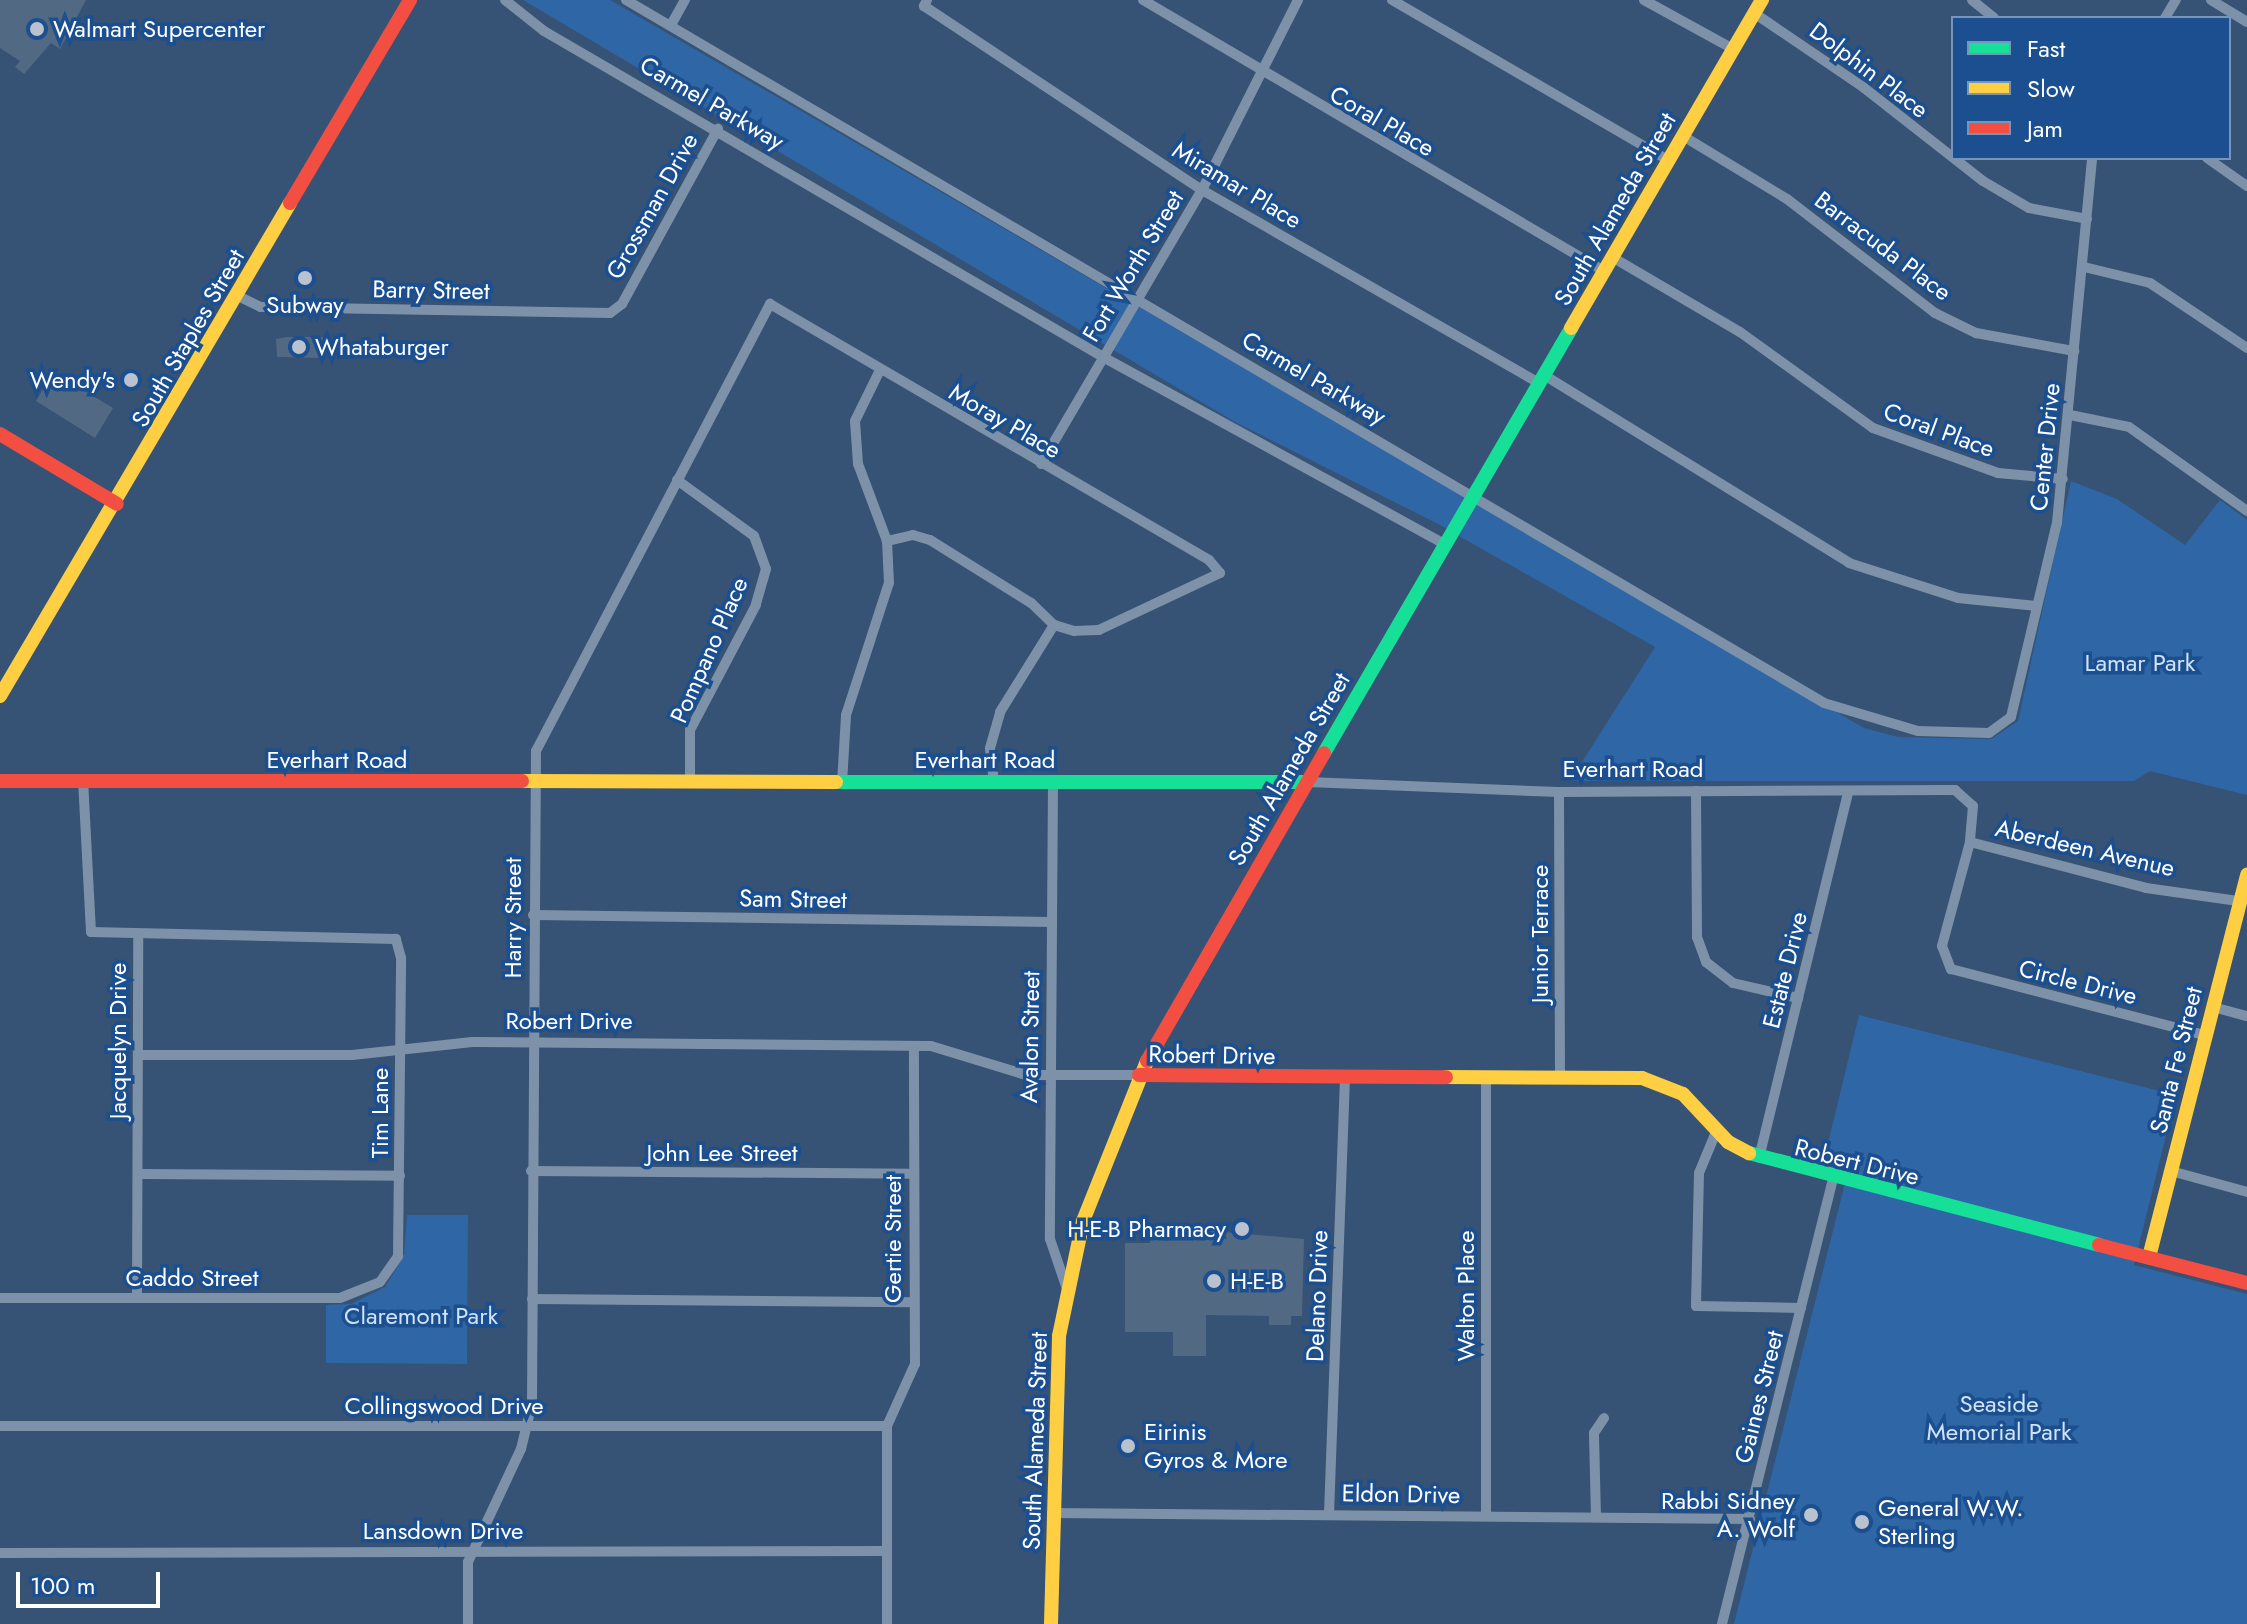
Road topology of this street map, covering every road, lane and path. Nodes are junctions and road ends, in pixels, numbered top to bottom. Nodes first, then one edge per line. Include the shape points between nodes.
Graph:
1 (410, 0) edge
2 (505, 0) edge
3 (626, 0) edge
4 (685, 0) edge
5 (1143, 0) edge
6 (1298, 0) edge
7 (1392, 0) edge
8 (1644, 0) edge
9 (1972, 0) edge
10 (2211, 0) edge
11 (926, 3) edge
12 (1758, 7) edge
13 (1992, 16) edge
14 (2247, 22) edge
15 (671, 25) junction
16 (1733, 49) junction
17 (1264, 76) junction
18 (718, 129) junction
19 (1683, 136) junction
20 (1951, 156) edge
21 (1668, 160) junction
22 (1956, 160) edge
23 (2092, 160) edge
24 (2210, 160) edge
25 (2247, 186) edge
26 (1202, 190) junction
27 (2087, 219) junction
28 (1612, 257) junction
29 (2084, 267) junction
30 (1604, 271) junction
31 (238, 296) junction
32 (1136, 298) junction
33 (622, 304) joint
34 (770, 304) joint
35 (2247, 348) edge
36 (2074, 351) junction
37 (1103, 357) junction
38 (879, 372) junction
39 (1542, 379) junction
40 (2070, 415) junction
41 (0, 434) edge
42 (1041, 464) junction
43 (2063, 479) junction
44 (677, 480) junction
45 (1473, 496) junction
46 (117, 504) junction
47 (2247, 511) edge
48 (887, 541) junction
49 (1445, 544) junction
50 (2037, 606) junction
51 (1054, 625) junction
52 (0, 696) edge
53 (1998, 731) joint
54 (0, 781) edge
55 (83, 781) junction
56 (534, 782) junction
57 (690, 782) junction
58 (994, 782) junction
59 (1053, 782) junction
60 (1308, 782) junction
61 (842, 783) junction
62 (1696, 791) junction
63 (1559, 792) junction
64 (1848, 792) junction
65 (1970, 842) junction
66 (2247, 874) edge
67 (2238, 901) junction
68 (533, 915) junction
69 (1052, 922) junction
70 (138, 936) junction
71 (1798, 998) junction
72 (2213, 1007) junction
73 (2247, 1016) edge
74 (2205, 1035) junction
75 (532, 1043) junction
76 (914, 1046) junction
77 (400, 1049) junction
78 (138, 1055) junction
79 (1139, 1075) junction
80 (1049, 1077) junction
81 (1486, 1077) junction
82 (1560, 1077) junction
83 (1345, 1080) junction
84 (1716, 1132) junction
85 (1759, 1158) junction
86 (531, 1171) junction
87 (2171, 1171) junction
88 (138, 1174) junction
89 (913, 1174) junction
90 (400, 1176) junction
91 (1833, 1179) junction
92 (2247, 1192) edge
93 (2149, 1257) junction
94 (380, 1282) joint
95 (2247, 1283) edge
96 (1067, 1289) junction
97 (0, 1298) edge
98 (137, 1298) junction
99 (532, 1299) junction
100 (913, 1302) junction
101 (1801, 1308) junction
102 (1604, 1418) dead end
103 (528, 1425) junction
104 (0, 1426) edge
105 (887, 1426) junction
106 (1052, 1513) junction
107 (1329, 1514) junction
108 (1486, 1515) junction
109 (1596, 1517) junction
110 (1750, 1519) junction
111 (472, 1551) junction
112 (886, 1551) junction
113 (0, 1553) edge
114 (468, 1624) edge
115 (887, 1624) edge
116 (1051, 1624) edge
117 (1722, 1624) edge

1 - 31 main road, South Staples Street
2 - 18 street, Carmel Parkway via 544,31
3 - 15 street, Carmel Parkway
4 - 15 street
5 - 17 street, Coral Place
6 - 17 street, Fort Worth Street
7 - 21 street
8 - 16 street
9 - 13 street
10 - 14 street
11 - 26 street, Miramar Place
12 - 16 main road, South Alameda Street
12 - 20 street, Dolphin Place
15 - 32 street, Carmel Parkway
16 - 19 main road, South Alameda Street
17 - 26 street, Fort Worth Street
17 - 30 street, Coral Place
18 - 33 street, Grossman Drive
18 - 37 street, Carmel Parkway
19 - 21 main road, South Alameda Street
19 - 36 street, Barracuda Place via 1787,199 1935,313 1976,333
21 - 28 main road, South Alameda Street
22 - 27 street, Dolphin Place via 2029,208
23 - 27 street, Center Drive
24 - 25 street
26 - 32 street, Fort Worth Street
26 - 39 street, Miramar Place
27 - 29 street, Center Drive
28 - 30 main road, South Alameda Street
28 - 43 street, Coral Place via 1740,332 1873,428 1998,473
29 - 35 street via 2150,283
29 - 36 street, Center Drive
30 - 39 main road, South Alameda Street
31 - 33 street, Barry Street via 261,307 610,313
31 - 46 main road, South Staples Street
32 - 37 street, Fort Worth Street
32 - 45 street, Carmel Parkway
34 - 38 street, Moray Place
34 - 44 street, Harry Street
36 - 40 street, Center Drive
37 - 42 street, Fort Worth Street
37 - 49 street, Carmel Parkway
38 - 42 street, Moray Place
38 - 48 street via 855,421 858,464
39 - 45 main road, South Alameda Street
39 - 50 street, Miramar Place via 1849,563 1958,598
40 - 43 street, Center Drive
40 - 47 street via 2129,427
41 - 46 main road
42 - 51 street, Moray Place via 1209,560 1220,573 1099,630
43 - 50 street, Center Drive
44 - 56 street, Harry Street via 536,751
44 - 57 street, Pompano Place via 754,536 766,569 756,605 690,730
45 - 49 main road, South Alameda Street
45 - 53 street, Carmel Parkway via 1824,703 1890,727
46 - 52 main road, South Staples Street
48 - 51 street via 913,535 930,540 1031,603
48 - 61 street via 889,583 846,715
49 - 60 main road, South Alameda Street
50 - 53 street, Center Drive via 2011,717
51 - 58 street via 1000,712 990,748
54 - 55 main road, Everhart Road
55 - 56 main road, Everhart Road
55 - 70 street, Jacquelyn Drive via 85,917 91,932
56 - 57 main road, Everhart Road
56 - 68 street, Harry Street
57 - 61 main road, Everhart Road
58 - 59 main road, Everhart Road
58 - 61 main road, Everhart Road
59 - 60 main road, Everhart Road
59 - 69 street, Avalon Street
60 - 63 street, Everhart Road
60 - 79 main road, South Alameda Street
62 - 63 street, Everhart Road
62 - 64 street, Everhart Road
62 - 71 street via 1697,937 1706,962 1733,983
63 - 82 street, Junior Terrace
64 - 65 street, Everhart Road via 1955,790 1969,797
64 - 71 street, Estate Drive
65 - 67 street, Aberdeen Avenue via 2146,888
65 - 74 street, Circle Drive via 1942,946 1944,961 1959,973
66 - 67 main road, Santa Fe Street
67 - 72 main road, Santa Fe Street
68 - 69 street, Sam Street
68 - 75 street, Harry Street
69 - 80 street, Avalon Street
70 - 77 street, Tim Lane via 396,939
70 - 78 street, Jacquelyn Drive
71 - 85 street, Estate Drive
72 - 73 street
72 - 74 main road, Santa Fe Street
74 - 87 main road, Santa Fe Street
75 - 76 street, Robert Drive
75 - 77 street, Robert Drive
75 - 86 street, Harry Street
76 - 80 street, Robert Drive via 947,1048 999,1068
76 - 89 street, Gertie Street
77 - 78 street, Robert Drive via 352,1055
77 - 90 street, Tim Lane
78 - 88 street, Jacquelyn Drive
79 - 80 street, Robert Drive
79 - 83 main road, Robert Drive
79 - 96 main road, South Alameda Street via 1093,1184
80 - 96 street, Avalon Street via 1050,1239
81 - 82 main road, Robert Drive
81 - 83 main road, Robert Drive
81 - 108 street, Walton Place
82 - 84 main road, Robert Drive via 1657,1081 1683,1094
83 - 107 street, Delano Drive
84 - 85 main road, Robert Drive
84 - 101 street via 1699,1173 1696,1306
85 - 91 main road, Robert Drive
86 - 89 street, John Lee Street
86 - 99 street, Harry Street
87 - 92 street
87 - 93 main road, Santa Fe Street
88 - 90 street
88 - 98 street, Jacquelyn Drive
89 - 100 street, Gertie Street
90 - 94 street, Tim Lane via 398,1256
91 - 93 main road, Robert Drive
91 - 101 street, Gaines Street
93 - 95 main road, Robert Drive
94 - 98 street, Caddo Street via 340,1298
96 - 106 main road, South Alameda Street via 1054,1386
97 - 98 street, Caddo Street
99 - 100 street
99 - 103 street, Harry Street
100 - 105 street, Gertie Street via 915,1364
101 - 110 street, Gaines Street
102 - 109 street via 1594,1433
103 - 104 street, Collingswood Drive
103 - 105 street, Collingswood Drive
103 - 111 street, Harry Street
105 - 112 street
106 - 107 street, Eldon Drive
106 - 116 main road, South Alameda Street
107 - 108 street, Eldon Drive
108 - 109 street, Eldon Drive
109 - 110 street, Eldon Drive
110 - 117 street, Gaines Street
111 - 112 street, Lansdown Drive
111 - 113 street, Lansdown Drive
111 - 114 street, Harry Street
112 - 115 street

